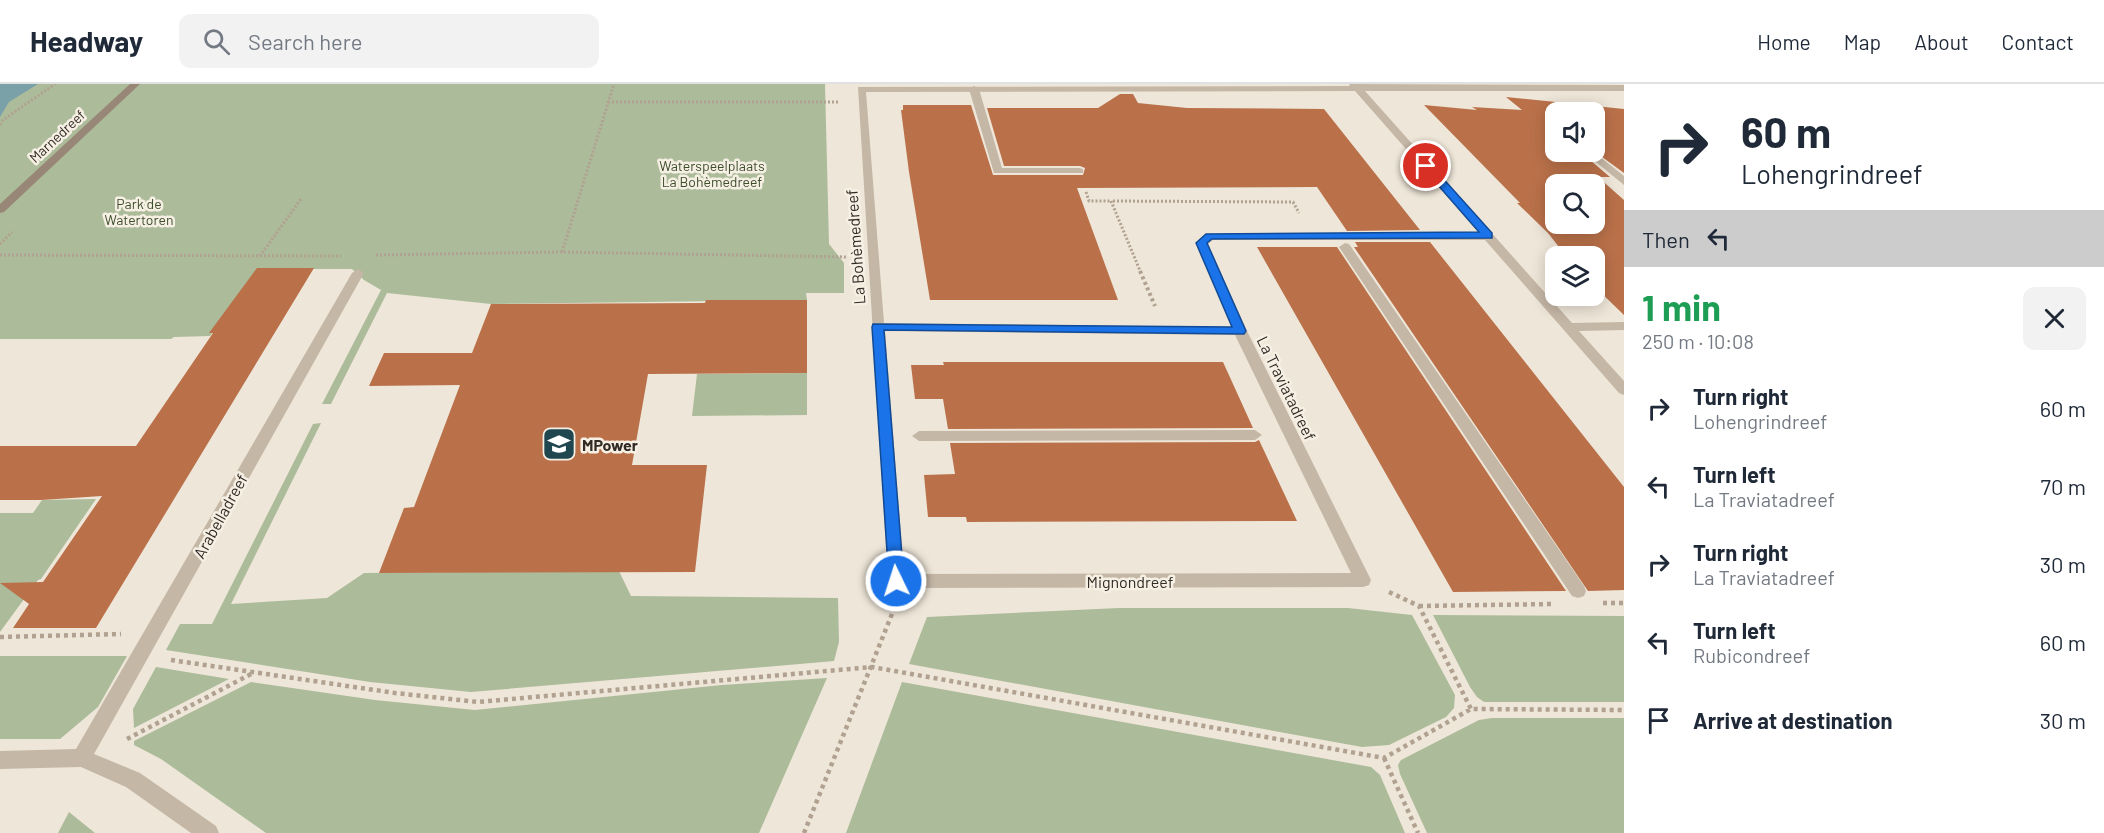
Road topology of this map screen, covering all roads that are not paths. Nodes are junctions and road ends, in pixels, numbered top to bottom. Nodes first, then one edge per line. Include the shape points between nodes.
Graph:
1 (135, 84) edge
2 (958, 86) edge
3 (1297, 86) edge
4 (1356, 86) edge
5 (1624, 88) edge
6 (974, 89) junction
7 (1602, 162) edge
8 (1078, 171) dead end
9 (1624, 182) edge
10 (0, 210) edge
11 (1488, 236) junction
12 (1345, 247) dead end
13 (358, 273) dead end
14 (1624, 326) edge
15 (878, 327) junction
16 (1568, 327) junction
17 (1240, 331) junction
18 (1624, 390) edge
19 (1255, 435) dead end
20 (919, 436) dead end
21 (1363, 580) joint
22 (896, 581) joint
23 (1578, 591) dead end
24 (83, 759) junction
25 (0, 760) edge
26 (209, 833) edge

1 - 10 street, Marnedreef
2 - 6 street
2 - 15 street, La Bohèmedreef via 861,95
3 - 4 street
3 - 6 street
4 - 5 street
4 - 11 street
6 - 8 street via 998,171
7 - 9 street
11 - 16 street
11 - 17 street, La Traviatadreef via 1210,236 1202,243
12 - 23 street
13 - 24 street, Arabelladreef
14 - 16 street
15 - 17 street
15 - 22 street, La Bohèmedreef
16 - 18 street
17 - 21 street, La Traviatadreef
19 - 20 street
21 - 22 street, Mignondreef
24 - 25 street
24 - 26 street via 134,780

